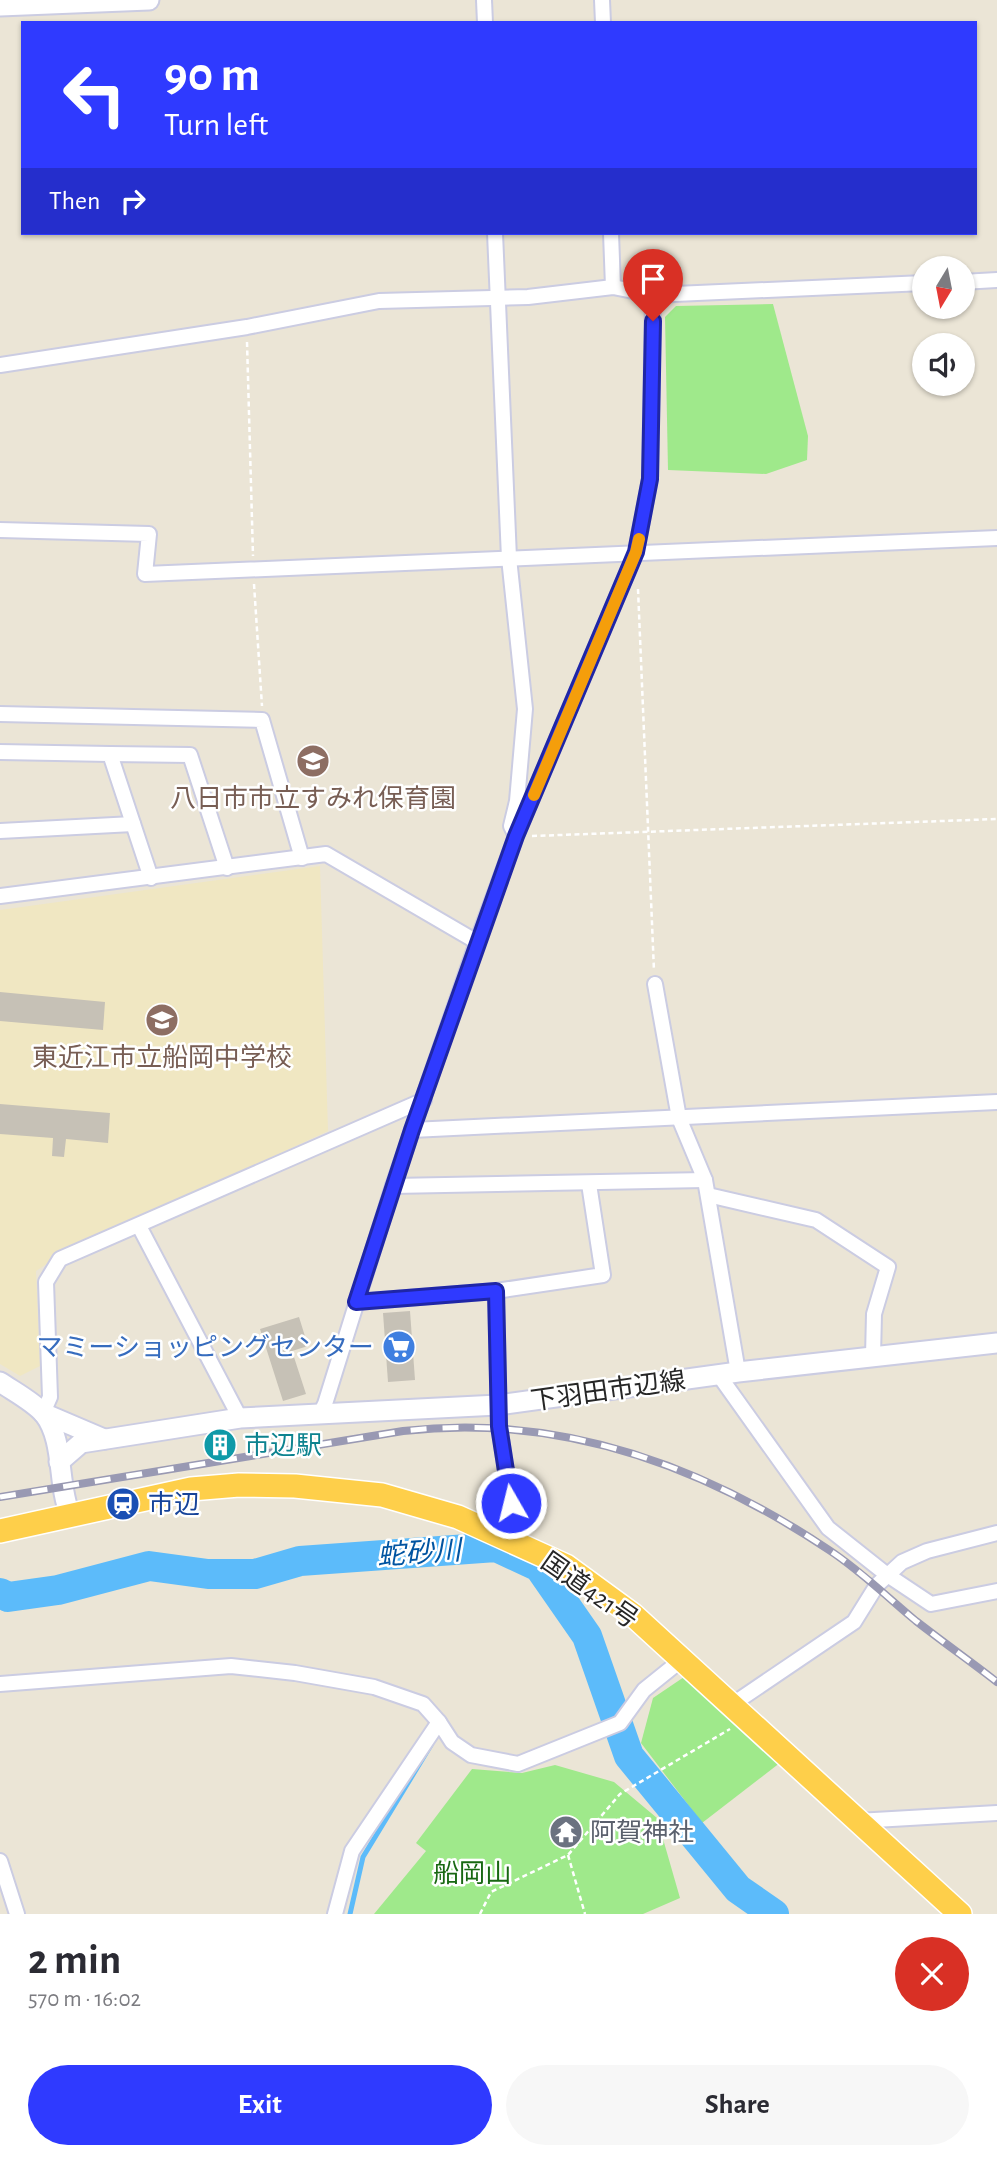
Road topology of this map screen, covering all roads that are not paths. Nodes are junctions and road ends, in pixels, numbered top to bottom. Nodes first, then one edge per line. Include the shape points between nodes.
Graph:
1 (149, 0) edge
2 (484, 0) edge
3 (602, 0) edge
4 (0, 6) edge
5 (485, 21) edge
6 (603, 21) edge
7 (495, 235) edge
8 (611, 235) edge
9 (997, 280) edge
10 (975, 281) edge
11 (912, 284) edge
12 (613, 287) junction
13 (653, 295) junction
14 (498, 298) junction
15 (0, 365) edge
16 (0, 530) edge
17 (997, 538) edge
18 (636, 552) junction
19 (509, 558) junction
20 (0, 713) edge
21 (0, 752) edge
22 (110, 754) junction
23 (133, 824) junction
24 (0, 831) edge
25 (516, 836) junction
26 (302, 858) junction
27 (227, 868) junction
28 (151, 878) junction
29 (0, 896) edge
30 (477, 942) junction
31 (655, 984) road end
32 (424, 1100) junction
33 (997, 1102) edge
34 (679, 1118) junction
35 (412, 1130) junction
36 (589, 1184) junction
37 (393, 1186) junction
38 (706, 1187) junction
39 (139, 1226) junction
40 (496, 1291) junction
41 (356, 1302) junction
42 (997, 1343) edge
43 (873, 1356) junction
44 (728, 1373) junction
45 (0, 1382) edge
46 (498, 1405) junction
47 (43, 1413) junction
48 (319, 1416) junction
49 (240, 1418) junction
50 (104, 1439) junction
51 (59, 1462) junction
52 (70, 1514) junction
53 (0, 1531) edge
54 (995, 1533) edge
55 (502, 1535) junction
56 (997, 1549) edge
57 (886, 1574) junction
58 (997, 1591) edge
59 (680, 1661) junction
60 (0, 1685) edge
61 (737, 1713) junction
62 (439, 1722) junction
63 (997, 1813) edge
64 (856, 1821) junction
65 (0, 1861) edge
66 (18, 1914) edge
67 (335, 1914) edge
68 (960, 1914) edge

1 - 4 main road
2 - 5 street
3 - 6 street
7 - 14 street
8 - 12 street
9 - 10 street
11 - 13 street
12 - 13 street
12 - 14 street
13 - 18 street via 650,479
14 - 15 street via 379,301 247,327
14 - 19 street
16 - 19 street via 149,534 145,574
17 - 18 street
18 - 19 street
18 - 25 street
19 - 25 street via 526,709 511,826
20 - 26 street via 262,720
21 - 22 street
22 - 23 street
22 - 27 street via 190,755
23 - 24 street
23 - 28 street
25 - 30 street
26 - 27 street
26 - 30 street via 326,854
27 - 28 street
28 - 29 street
30 - 32 street
31 - 34 street
32 - 35 street
32 - 39 street
33 - 34 street
34 - 35 street
34 - 38 street
35 - 37 street
36 - 37 street
36 - 38 street
36 - 40 street via 603,1275
37 - 41 street
38 - 43 street via 816,1220 888,1267 874,1314
38 - 44 street
39 - 47 street via 60,1259 48,1274 50,1397
39 - 49 street
40 - 41 street
40 - 46 street
41 - 48 street
42 - 43 main road, 下羽田市辺線
43 - 44 main road, 下羽田市辺線
44 - 46 main road, 下羽田市辺線
44 - 57 street via 828,1528
45 - 47 main road
46 - 48 main road, 下羽田市辺線
46 - 55 street via 511,1503
47 - 50 main road
47 - 51 main road
48 - 49 main road, 下羽田市辺線
49 - 50 main road, 下羽田市辺線
50 - 51 main road, 下羽田市辺線 via 81,1443
51 - 52 main road via 63,1498
52 - 53 highway, 国道421号
52 - 55 highway, 国道421号 via 191,1489 295,1486 382,1495
54 - 56 street
54 - 57 street via 928,1551
55 - 59 highway, 国道421号 via 566,1566 633,1615
57 - 58 street via 931,1604
57 - 61 street via 854,1622
59 - 61 highway, 国道421号
59 - 62 street via 644,1690 620,1723 518,1764 471,1755 452,1742
60 - 62 street via 231,1666 374,1687 423,1704
61 - 64 highway, 国道421号
62 - 67 street via 352,1851
63 - 64 street
64 - 68 highway, 国道421号
65 - 66 street

